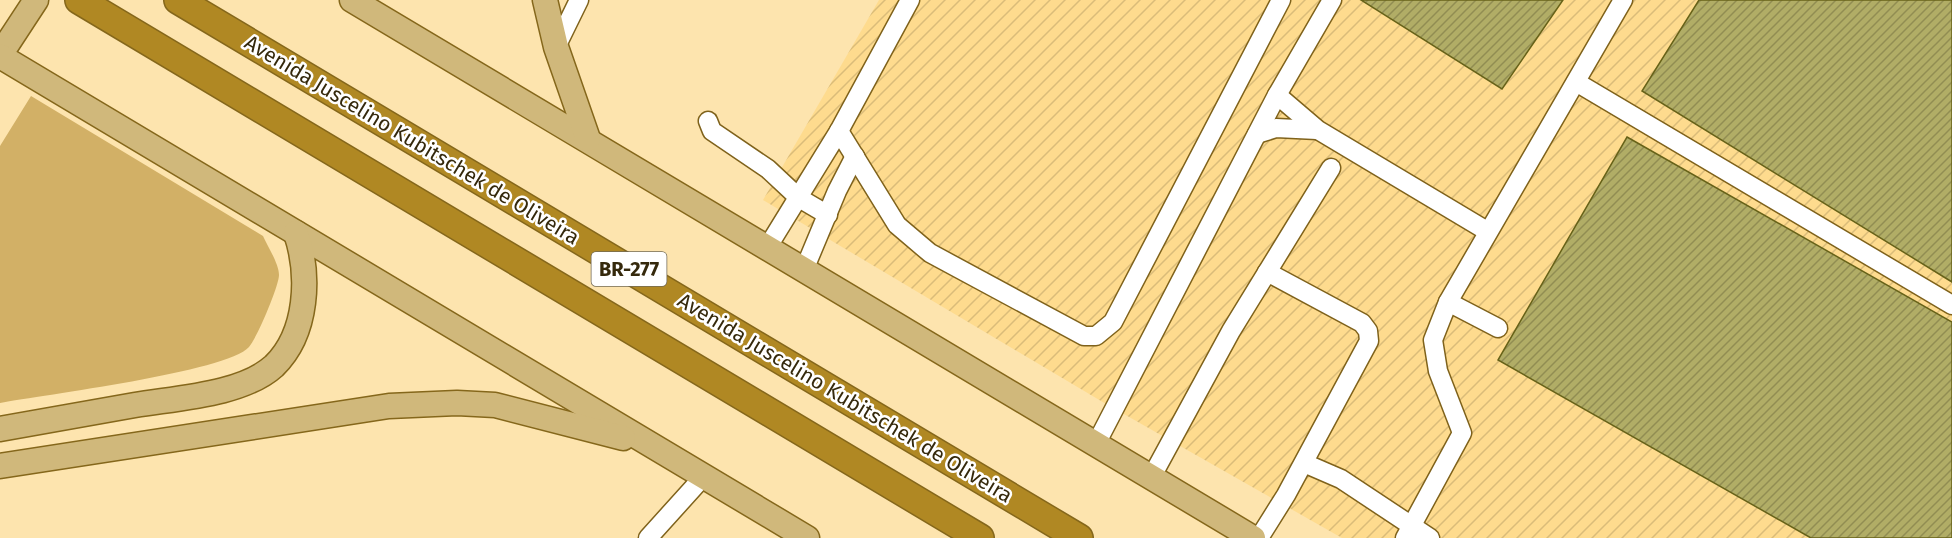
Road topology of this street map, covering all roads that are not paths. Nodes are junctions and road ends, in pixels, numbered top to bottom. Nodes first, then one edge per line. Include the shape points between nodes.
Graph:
1 (36, 0) edge
2 (79, 0) edge
3 (178, 0) edge
4 (352, 0) edge
5 (545, 0) edge
6 (579, 0) edge
7 (910, 0) edge
8 (1281, 0) edge
9 (1332, 0) edge
10 (1623, 0) edge
11 (556, 46) junction
12 (0, 55) edge
13 (1576, 82) junction
14 (1277, 95) junction
15 (708, 121) dead end
16 (1318, 130) junction
17 (839, 131) junction
18 (1257, 134) junction
19 (588, 140) junction
20 (855, 156) junction
21 (1331, 168) dead end
22 (799, 198) junction
23 (828, 215) junction
24 (1487, 231) junction
25 (296, 233) junction
26 (767, 248) junction
27 (344, 262) junction
28 (804, 270) junction
29 (1267, 272) junction
30 (304, 279) junction
31 (1448, 302) junction
32 (1952, 305) edge
33 (1498, 328) dead end
34 (0, 429) edge
35 (1096, 444) junction
36 (657, 448) junction
37 (1304, 463) junction
38 (0, 466) edge
39 (704, 476) junction
40 (1151, 478) junction
41 (1409, 532) edge
42 (648, 538) edge
43 (807, 538) edge
44 (980, 538) edge
45 (1079, 538) edge
46 (1253, 538) edge
47 (1259, 538) edge
48 (1430, 538) edge

1 - 12 main road
2 - 44 highway, BR-277
3 - 45 highway, Avenida Juscelino Kubitschek de Oliveira / BR-277
4 - 19 main road
5 - 11 main road
6 - 11 lane
7 - 17 lane
8 - 20 lane via 1113,322 1096,336 1084,336 930,253 897,225
9 - 14 lane
10 - 13 lane
11 - 19 main road
12 - 25 main road
13 - 24 lane
13 - 32 lane
14 - 16 lane
14 - 18 lane
15 - 22 lane via 712,130 768,169
16 - 18 lane via 1276,128
16 - 24 lane
17 - 20 lane
17 - 22 lane
18 - 35 lane
19 - 26 main road
20 - 23 lane
21 - 29 lane
22 - 23 lane
22 - 26 lane
23 - 28 lane
24 - 31 lane
25 - 27 main road
25 - 30 main road
26 - 28 main road
27 - 30 main road via 322,267
27 - 36 main road
28 - 35 main road
29 - 37 lane via 1362,323 1368,332 1369,341
29 - 40 lane
30 - 34 main road via 300,317 292,339 273,366 256,378 220,390
31 - 33 lane
31 - 41 lane via 1433,340 1438,371 1462,433
35 - 40 main road
36 - 38 main road via 495,405 422,403
36 - 39 main road
37 - 41 lane via 1341,479
37 - 47 lane
39 - 42 lane
39 - 43 main road
40 - 46 main road
41 - 48 lane

